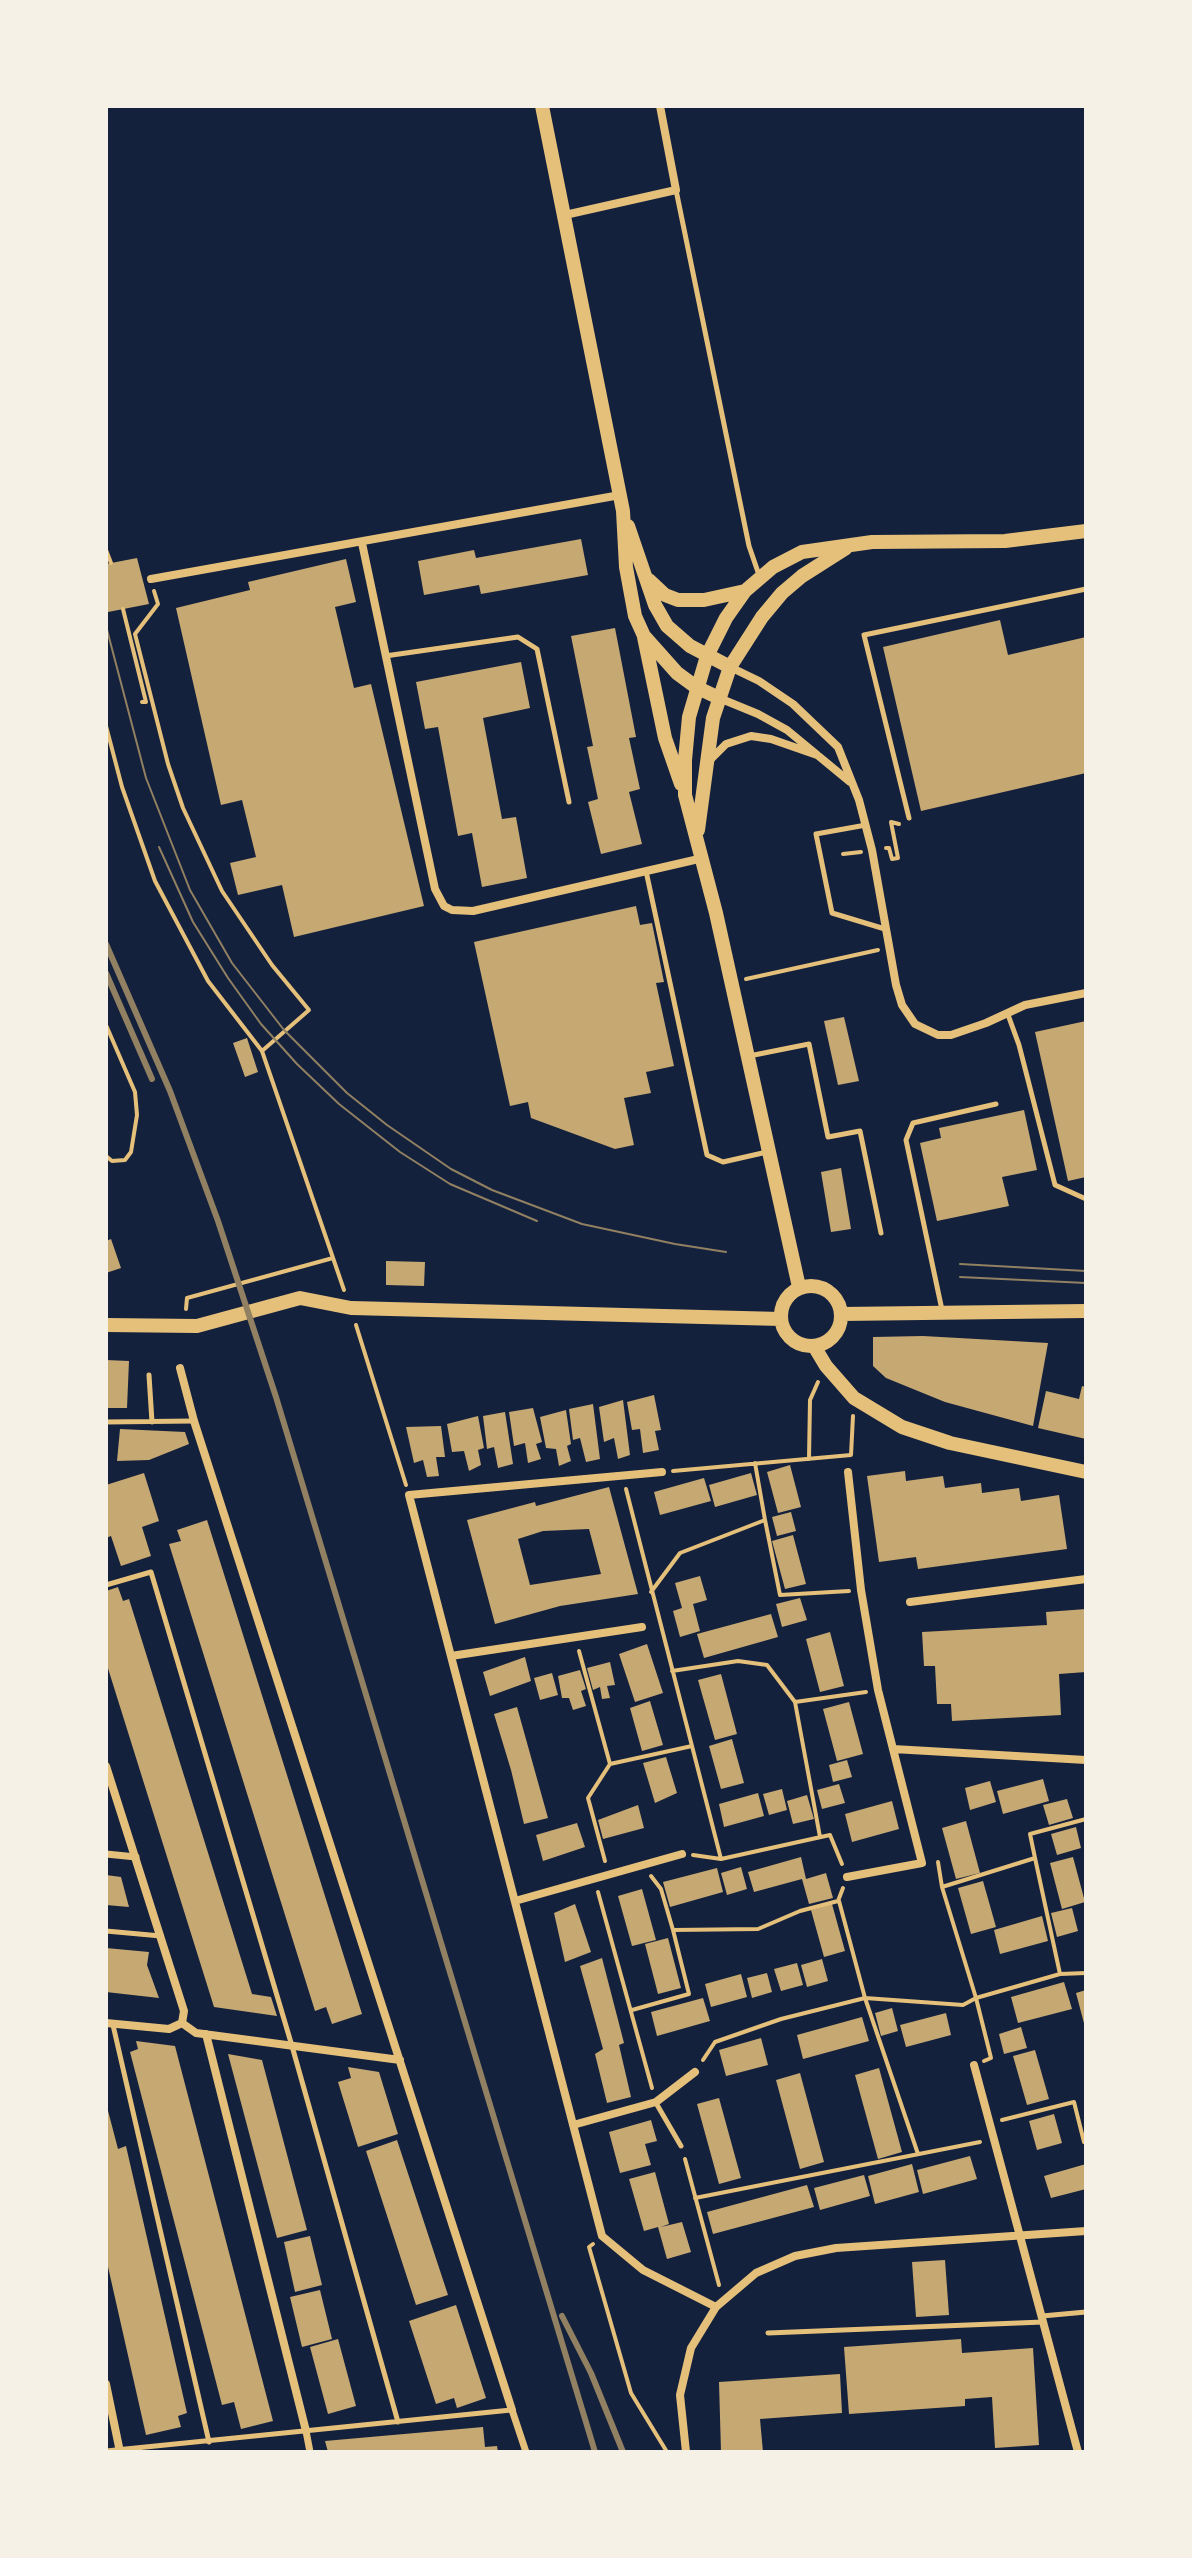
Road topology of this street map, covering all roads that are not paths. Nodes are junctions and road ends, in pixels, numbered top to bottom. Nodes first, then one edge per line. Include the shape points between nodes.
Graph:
1 (542, 106) edge
2 (660, 106) edge
3 (676, 190) junction
4 (565, 215) junction
5 (620, 495) junction
6 (623, 511) junction
7 (1086, 531) edge
8 (362, 543) junction
9 (849, 546) junction
10 (645, 575) junction
11 (760, 576) junction
12 (151, 579) road end
13 (1086, 589) edge
14 (745, 591) junction
15 (644, 636) junction
16 (384, 656) junction
17 (707, 656) junction
18 (730, 667) junction
19 (696, 687) junction
20 (719, 698) junction
21 (825, 758) junction
22 (705, 766) junction
23 (854, 785) junction
24 (685, 795) junction
25 (569, 802) dead end
26 (909, 818) dead end
27 (866, 825) junction
28 (697, 837) junction
29 (703, 858) junction
30 (646, 871) junction
31 (886, 930) junction
32 (1086, 993) edge
33 (1007, 1012) junction
34 (748, 1056) junction
35 (996, 1104) dead end
36 (768, 1151) junction
37 (1086, 1199) edge
38 (881, 1233) dead end
39 (799, 1287) junction
40 (943, 1311) junction
41 (1086, 1311) edge
42 (841, 1314) junction
43 (781, 1319) junction
44 (106, 1325) edge
45 (814, 1346) junction
46 (180, 1368) dead end
47 (149, 1375) dead end
48 (194, 1421) junction
49 (106, 1422) edge
50 (152, 1422) junction
51 (662, 1472) road end
52 (848, 1472) dead end
53 (1086, 1472) edge
54 (1086, 1579) edge
55 (106, 1585) edge
56 (910, 1602) dead end
57 (642, 1627) dead end
58 (451, 1656) junction
59 (893, 1749) junction
60 (1086, 1760) edge
61 (106, 1768) edge
62 (106, 1854) edge
63 (682, 1854) road end
64 (136, 1857) junction
65 (847, 1877) road end
66 (515, 1901) junction
67 (106, 1931) edge
68 (161, 1936) junction
69 (110, 2023) edge
70 (182, 2023) junction
71 (206, 2034) junction
72 (292, 2046) junction
73 (400, 2060) junction
74 (974, 2065) road end
75 (695, 2072) road end
76 (656, 2102) junction
77 (573, 2125) junction
78 (681, 2146) road end
79 (1086, 2231) edge
80 (1020, 2235) junction
81 (716, 2307) junction
82 (1086, 2312) edge
83 (1042, 2319) junction
84 (768, 2333) dead end
85 (106, 2384) edge
86 (512, 2410) junction
87 (398, 2422) junction
88 (306, 2431) junction
89 (209, 2442) junction
90 (106, 2451) edge
91 (120, 2451) edge
92 (310, 2452) edge
93 (526, 2452) edge
94 (686, 2452) edge
95 (1078, 2452) edge

1 - 4 main road
2 - 3 street
3 - 4 street
3 - 11 lane via 749,546
4 - 5 main road
5 - 6 main road
5 - 8 street
6 - 10 main road
6 - 15 main road via 630,593
7 - 9 main road via 1005,541
8 - 12 street
8 - 16 street
9 - 11 main road via 802,552
9 - 18 main road via 782,593
10 - 14 main road via 659,591 678,600
10 - 17 main road via 667,626
11 - 14 main road
13 - 26 lane via 864,635
14 - 17 main road
15 - 19 main road
15 - 24 main road via 665,738
16 - 25 lane via 518,637 537,649
16 - 30 street via 435,889 444,906 473,911
17 - 18 main road
17 - 19 main road
18 - 20 main road
18 - 23 street via 776,691 812,719 838,747
19 - 20 main road
19 - 24 main road via 686,741
20 - 21 street via 787,730
20 - 22 main road
21 - 22 street via 751,736 718,749
21 - 23 street
22 - 28 main road
23 - 27 street
24 - 28 main road
27 - 31 street
27 - 31 lane via 816,834 832,913
28 - 29 main road
29 - 30 street
29 - 34 main road
30 - 36 lane via 707,1155 723,1162
31 - 33 street via 902,1005 915,1024 951,1035
32 - 33 street
33 - 37 lane via 1055,1185
34 - 36 main road
34 - 38 lane via 809,1044 828,1137 860,1131
35 - 40 lane via 913,1123 906,1140
36 - 39 main road
39 - 42 main road via 829,1292
39 - 43 main road via 787,1296
40 - 41 main road
40 - 42 main road
42 - 45 main road via 835,1334
43 - 44 main road via 351,1308 291,1299 209,1324
43 - 45 main road via 791,1340
45 - 53 main road via 854,1398 880,1416 963,1446
46 - 48 street
47 - 50 lane
48 - 50 lane
48 - 73 street
49 - 50 lane
51 - 58 street via 409,1495
52 - 59 street via 861,1590
54 - 56 street
55 - 72 lane via 151,1572
57 - 58 street
58 - 66 street
59 - 60 street
59 - 65 street via 922,1863
61 - 64 street
62 - 64 street
63 - 66 street
64 - 68 street
66 - 77 street
67 - 68 lane
68 - 70 street via 184,2011
69 - 70 street via 169,2029
69 - 89 lane
70 - 71 street
71 - 72 street
71 - 88 street
72 - 73 street
72 - 87 lane
73 - 86 street
74 - 80 street
75 - 76 street
76 - 77 street
76 - 78 lane
77 - 81 street via 602,2236 643,2270
79 - 80 street
80 - 81 street via 836,2248 795,2256 756,2273
80 - 83 street
81 - 94 street via 691,2348 680,2395
82 - 83 lane
83 - 84 lane
83 - 95 street
85 - 91 street
86 - 87 lane
86 - 93 street
87 - 88 lane
88 - 89 lane
88 - 92 street
89 - 91 lane
90 - 91 lane

